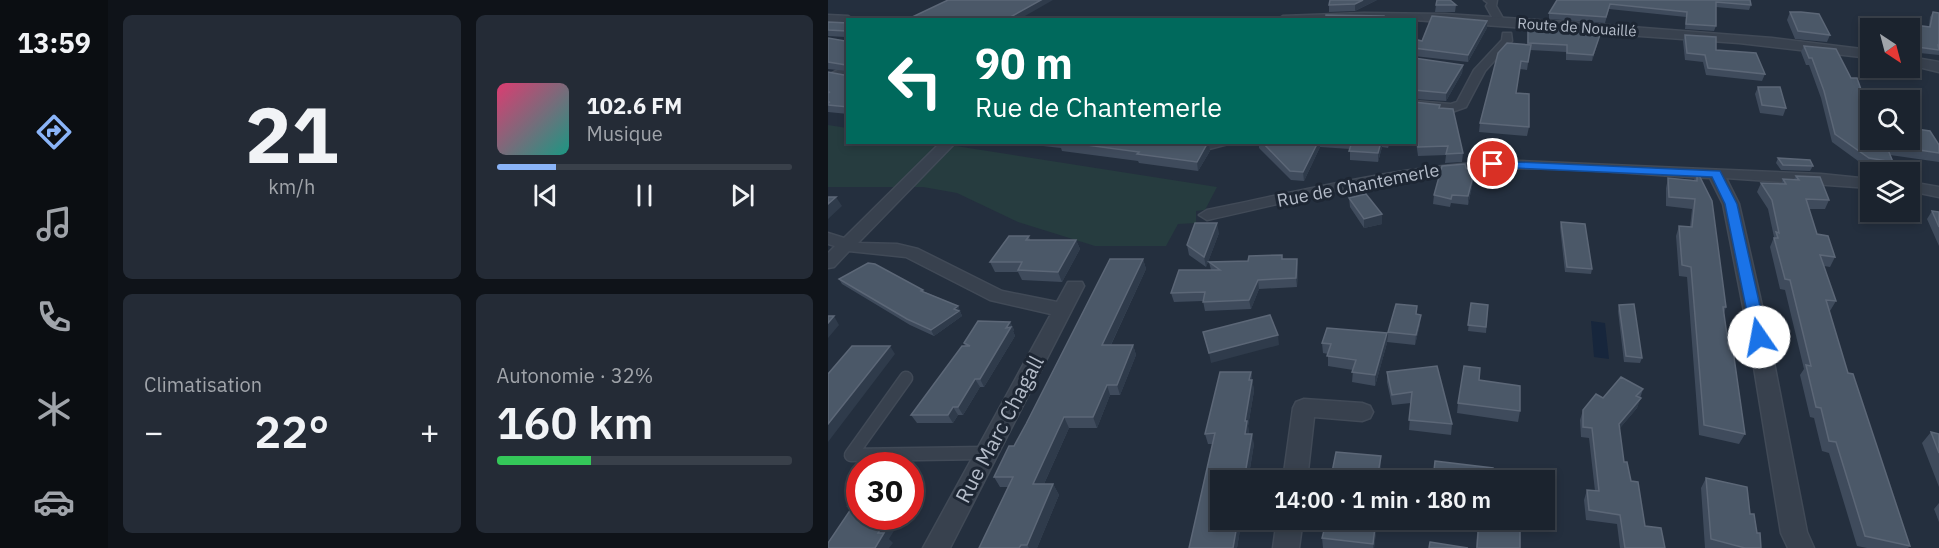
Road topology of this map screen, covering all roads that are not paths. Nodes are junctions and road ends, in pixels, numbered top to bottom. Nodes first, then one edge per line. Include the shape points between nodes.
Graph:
1 (1493, 1) edge
2 (1312, 18) edge
3 (1395, 18) edge
4 (828, 19) edge
5 (1416, 19) edge
6 (846, 20) edge
7 (1500, 22) junction
8 (1507, 35) dead end
9 (1860, 53) edge
10 (1920, 63) edge
11 (1939, 67) edge
12 (846, 69) edge
13 (831, 75) edge
14 (846, 77) edge
15 (1416, 105) edge
16 (947, 144) edge
17 (1198, 144) edge
18 (1222, 144) edge
19 (1716, 174) junction
20 (1860, 182) edge
21 (1920, 189) edge
22 (1939, 192) edge
23 (1207, 215) dead end
24 (828, 238) edge
25 (846, 244) junction
26 (828, 262) edge
27 (1075, 286) dead end
28 (1063, 310) junction
29 (906, 378) dead end
30 (1362, 412) dead end
31 (986, 453) junction
32 (1296, 470) edge
33 (1288, 530) edge
34 (936, 548) edge
35 (1286, 548) edge
36 (1801, 548) edge

1 - 7 street via 1491,6
2 - 3 street, Route de Nouaillé
4 - 6 street
5 - 7 street, Route de Nouaillé
7 - 9 street, Route de Nouaillé via 1776,42
8 - 15 street via 1507,41 1474,69 1462,104 1452,108
10 - 11 street
12 - 13 street
13 - 14 street
16 - 25 street
17 - 18 street
19 - 20 street, Rue de Chantemerle
19 - 23 street, Rue de Chantemerle via 1463,166
19 - 36 street via 1731,204 1794,533
21 - 22 street
24 - 25 street
25 - 26 street
25 - 28 street via 859,249 904,251 997,296
27 - 28 street, Rue Marc Chagall
28 - 31 street, Rue Marc Chagall
29 - 31 lane via 851,455
30 - 32 street via 1304,408
31 - 34 street, Rue Marc Chagall
33 - 35 street

